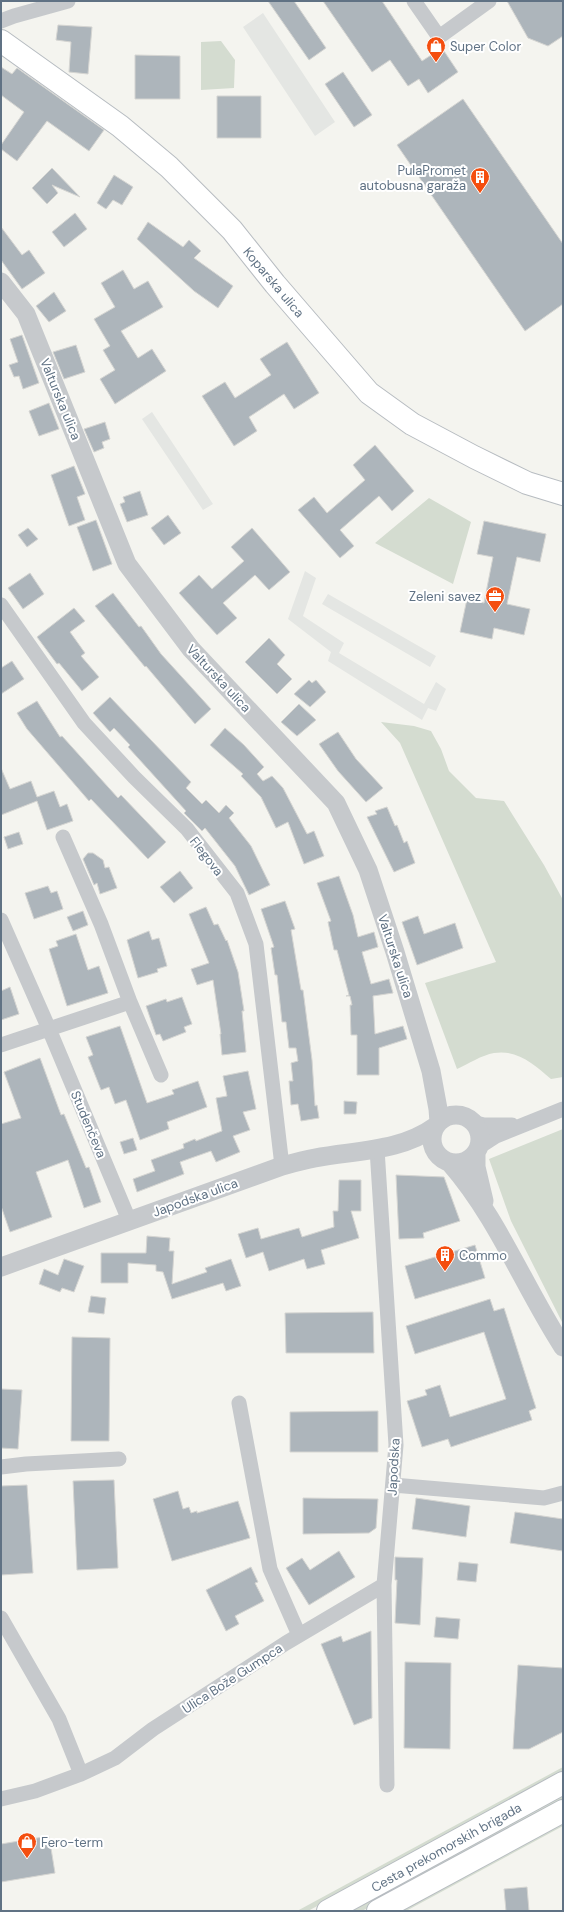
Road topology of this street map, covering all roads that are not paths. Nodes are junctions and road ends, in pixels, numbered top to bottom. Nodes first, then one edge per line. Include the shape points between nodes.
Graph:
1 (68, 1) edge
2 (414, 1) edge
3 (489, 1) edge
4 (1, 21) edge
5 (1, 41) edge
6 (1, 282) edge
7 (563, 494) edge
8 (1, 605) edge
9 (64, 837) dead end
10 (1, 920) edge
11 (130, 1002) junction
12 (49, 1029) junction
13 (1, 1045) edge
14 (431, 1071) junction
15 (161, 1075) dead end
16 (563, 1109) edge
17 (469, 1120) junction
18 (437, 1124) junction
19 (521, 1125) junction
20 (386, 1148) junction
21 (477, 1150) junction
22 (444, 1159) junction
23 (282, 1166) junction
24 (487, 1212) junction
25 (129, 1220) junction
26 (2, 1265) edge
27 (563, 1347) edge
28 (239, 1402) dead end
29 (119, 1459) dead end
30 (1, 1467) edge
31 (393, 1485) junction
32 (563, 1493) edge
33 (384, 1585) junction
34 (1, 1618) edge
35 (299, 1636) junction
36 (81, 1774) junction
37 (563, 1783) edge
38 (387, 1786) dead end
39 (1, 1799) edge
40 (563, 1811) edge
41 (328, 1911) edge
42 (378, 1911) edge

1 - 4 street
2 - 3 street via 439,37
5 - 7 main road, Koparska ulica via 120,126 169,167 232,230 274,284 369,393 412,424 474,457 527,483
6 - 14 street, Valturska ulica via 26,314 127,564 191,649 336,803 368,870
8 - 23 street, Flegova via 84,723 186,829 237,893 256,944
9 - 11 street via 101,924
10 - 12 street, Studenčeva
11 - 12 street
11 - 15 street
12 - 13 street
12 - 25 street, Studenčeva
14 - 17 street, Valturska ulica via 450,1102
14 - 18 street, Valturska ulica via 438,1109
16 - 19 street
17 - 18 street via 452,1116
17 - 19 street via 484,1125
17 - 21 street via 479,1133
18 - 20 street, Japodska ulica via 426,1133
18 - 22 street via 432,1141
19 - 21 street via 496,1136
20 - 22 street, Japodska ulica
20 - 23 street, Japodska ulica via 314,1158
20 - 31 street, Japodska via 396,1446
21 - 22 street via 465,1162
21 - 24 street via 480,1185
22 - 24 street via 470,1187
23 - 25 street, Japodska ulica
24 - 27 street
25 - 26 street, Japodska ulica
28 - 35 street via 270,1569
29 - 30 street
31 - 32 street via 544,1498
31 - 33 street, Japodska
33 - 35 street, Ulica Bože Gumpca
33 - 38 street, Japodska
34 - 36 street via 60,1719
35 - 36 street, Ulica Bože Gumpca via 153,1729 115,1758
36 - 39 street, Ulica Bože Gumpca via 35,1791
37 - 41 main road, Cesta prekomorskih brigada
40 - 42 main road, Cesta prekomorskih brigada

